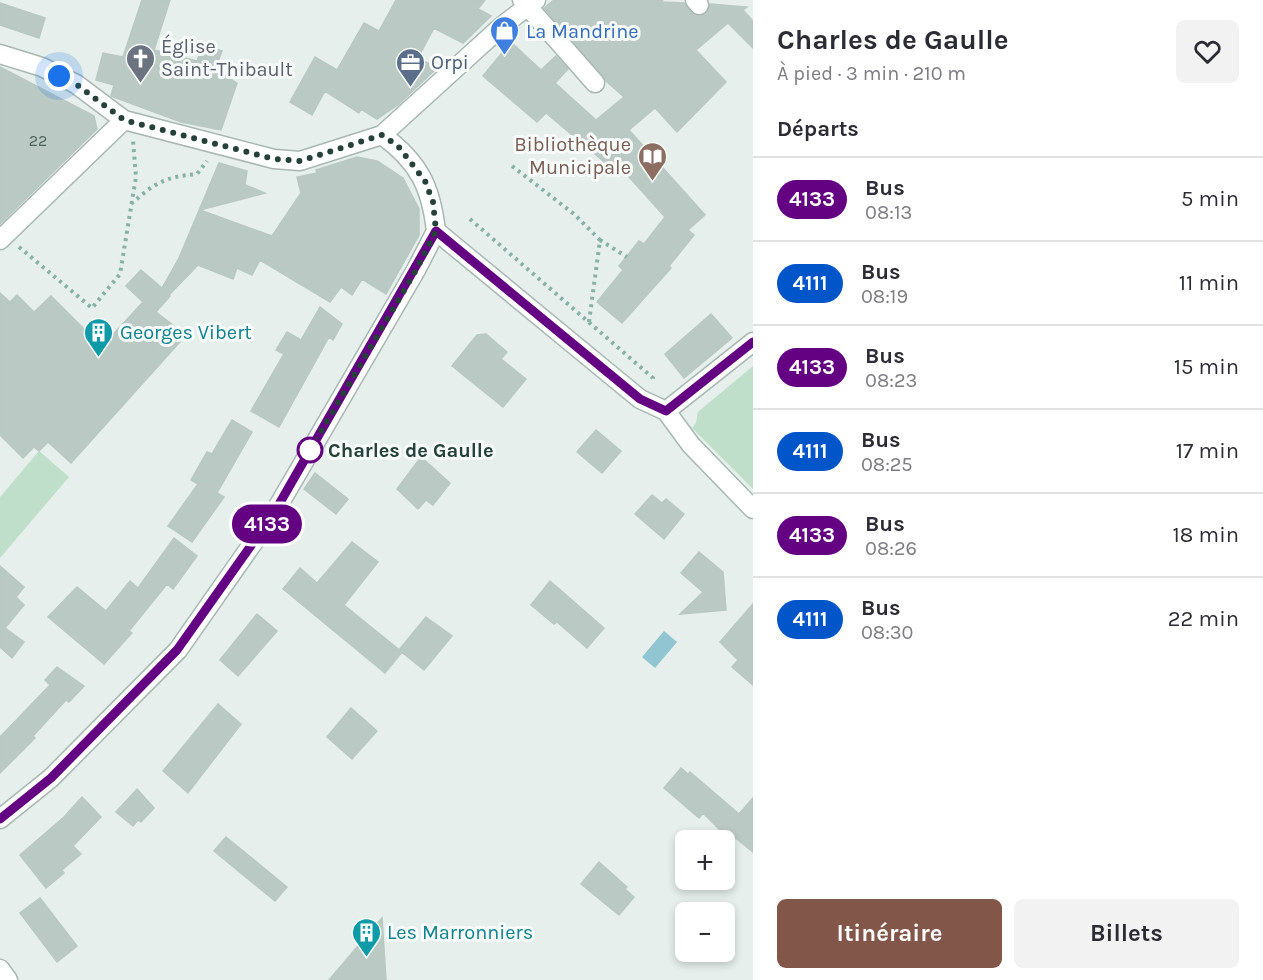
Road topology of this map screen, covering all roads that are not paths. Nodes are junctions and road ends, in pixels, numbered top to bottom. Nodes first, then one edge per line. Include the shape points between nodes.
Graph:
1 (528, 2) edge
2 (0, 54) edge
3 (595, 84) dead end
4 (130, 122) junction
5 (382, 135) junction
6 (436, 231) junction
7 (2, 238) edge
8 (753, 342) edge
9 (666, 411) junction
10 (753, 509) edge
11 (0, 819) edge
12 (0, 969) edge
13 (8, 980) edge

1 - 3 street
1 - 5 street
2 - 4 street via 42,67 76,84
4 - 5 street via 274,159 300,161
4 - 7 street
5 - 6 street via 398,146 425,181 433,202
6 - 9 street via 640,399
6 - 11 street via 274,513 177,650 51,778
8 - 9 street
9 - 10 street via 691,445
12 - 13 street

